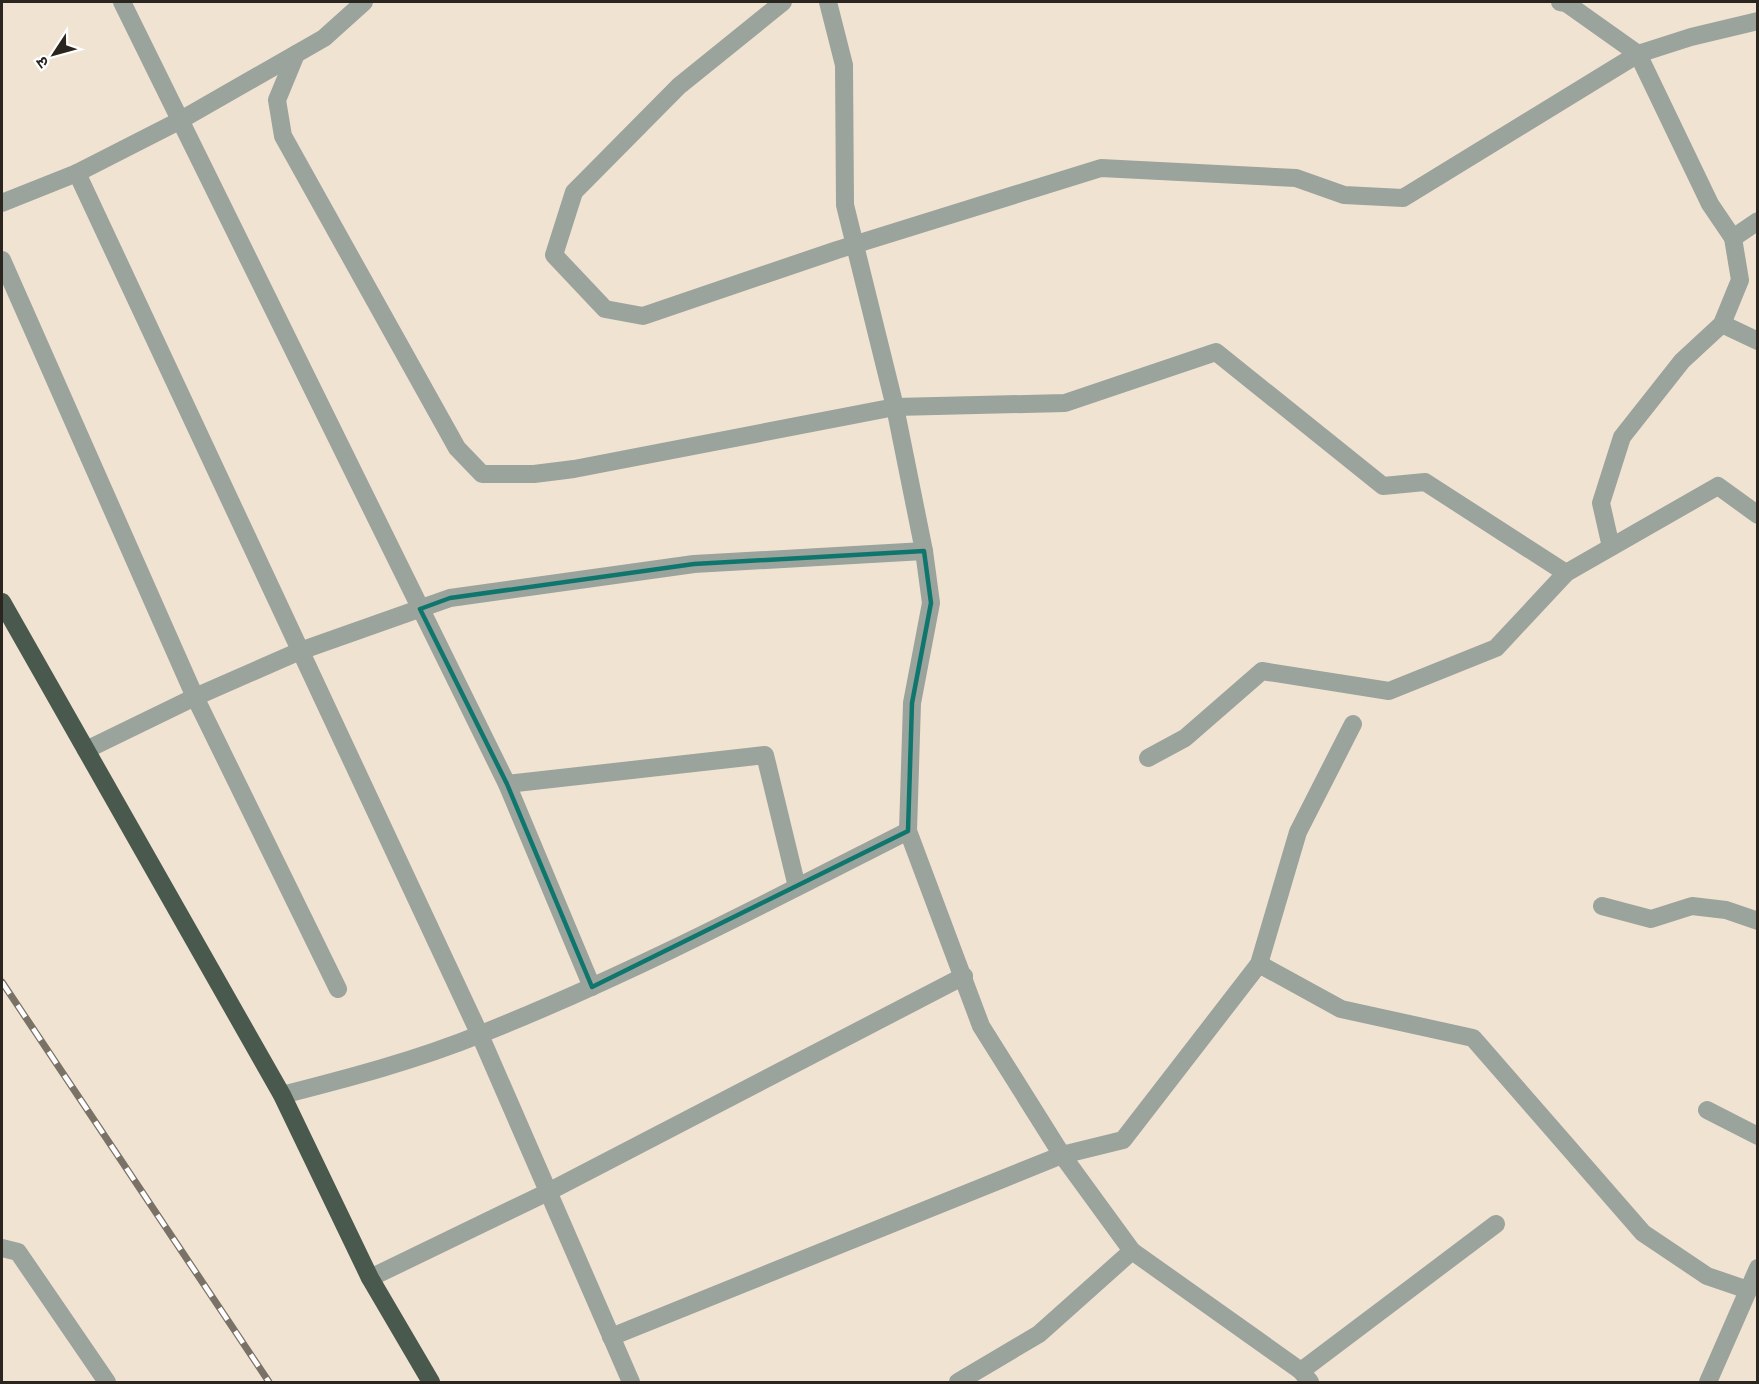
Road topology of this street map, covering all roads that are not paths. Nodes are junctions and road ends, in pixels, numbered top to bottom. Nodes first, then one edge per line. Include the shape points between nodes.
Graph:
1 (122, 2) edge
2 (364, 2) edge
3 (783, 2) edge
4 (828, 2) edge
5 (1560, 2) edge
6 (1758, 21) edge
7 (296, 54) junction
8 (1638, 54) junction
9 (179, 121) junction
10 (77, 173) junction
11 (2, 203) edge
12 (1758, 221) edge
13 (1733, 238) junction
14 (855, 246) junction
15 (2, 260) edge
16 (1722, 324) junction
17 (1758, 341) edge
18 (895, 406) junction
19 (1758, 515) edge
20 (1611, 548) junction
21 (924, 551) junction
22 (1566, 573) junction
23 (2, 602) edge
24 (420, 609) junction
25 (300, 651) junction
26 (195, 697) junction
27 (1353, 724) dead end
28 (86, 750) junction
29 (1148, 758) dead end
30 (507, 784) junction
31 (908, 831) junction
32 (797, 887) junction
33 (1602, 906) dead end
34 (1758, 921) edge
35 (1259, 964) junction
36 (964, 976) junction
37 (591, 987) junction
38 (338, 988) dead end
39 (480, 1035) junction
40 (282, 1095) junction
41 (1707, 1110) dead end
42 (1758, 1136) edge
43 (1062, 1155) junction
44 (548, 1192) junction
45 (1496, 1224) dead end
46 (2, 1248) edge
47 (1132, 1251) junction
48 (1758, 1268) edge
49 (370, 1278) junction
50 (1748, 1290) junction
51 (611, 1337) junction
52 (1306, 1377) edge
53 (107, 1383) edge
54 (431, 1383) edge
55 (631, 1383) edge
56 (958, 1383) edge
57 (1708, 1383) edge

1 - 9 street
2 - 7 street via 324,38
3 - 14 street via 679,86 574,192 554,255 605,309 643,315
4 - 14 street via 844,65 844,205
5 - 8 street
6 - 8 street
7 - 9 street
7 - 18 street via 277,100 283,136 457,447 482,474 574,469
8 - 13 street via 1710,204
8 - 14 street via 1403,198 1344,195 1296,178 1101,168
9 - 10 street
9 - 24 street
10 - 11 street
10 - 25 street
12 - 13 street
13 - 16 street via 1740,280
14 - 18 street
15 - 26 street
16 - 17 street
16 - 20 street via 1682,361 1622,437 1602,503
18 - 21 street
18 - 22 street via 1065,403 1216,352 1383,486 1425,482
19 - 20 street via 1718,486
20 - 22 street
21 - 24 street via 694,564 450,598
21 - 31 street via 931,603 912,703
22 - 29 street via 1496,648 1389,691 1262,671 1185,738
23 - 28 highway
24 - 25 street
24 - 30 street
25 - 26 street
25 - 39 street
26 - 28 street
26 - 38 street
27 - 35 street via 1298,832
28 - 40 highway
30 - 32 street via 765,755
30 - 37 street
31 - 32 street
31 - 36 street
32 - 37 street
33 - 34 street via 1651,919 1692,906 1726,910
35 - 43 street via 1123,1140
35 - 50 street via 1341,1009 1473,1038 1643,1233 1707,1276
36 - 43 street via 981,1026
36 - 44 street
37 - 39 street
39 - 40 street via 362,1075
39 - 44 street
40 - 49 highway
41 - 42 street
43 - 47 street
43 - 51 street
44 - 49 street
44 - 51 street
45 - 52 street
46 - 53 street via 18,1252
47 - 52 street
47 - 56 street via 1038,1334
48 - 50 street
49 - 54 highway
50 - 57 street
51 - 55 street

